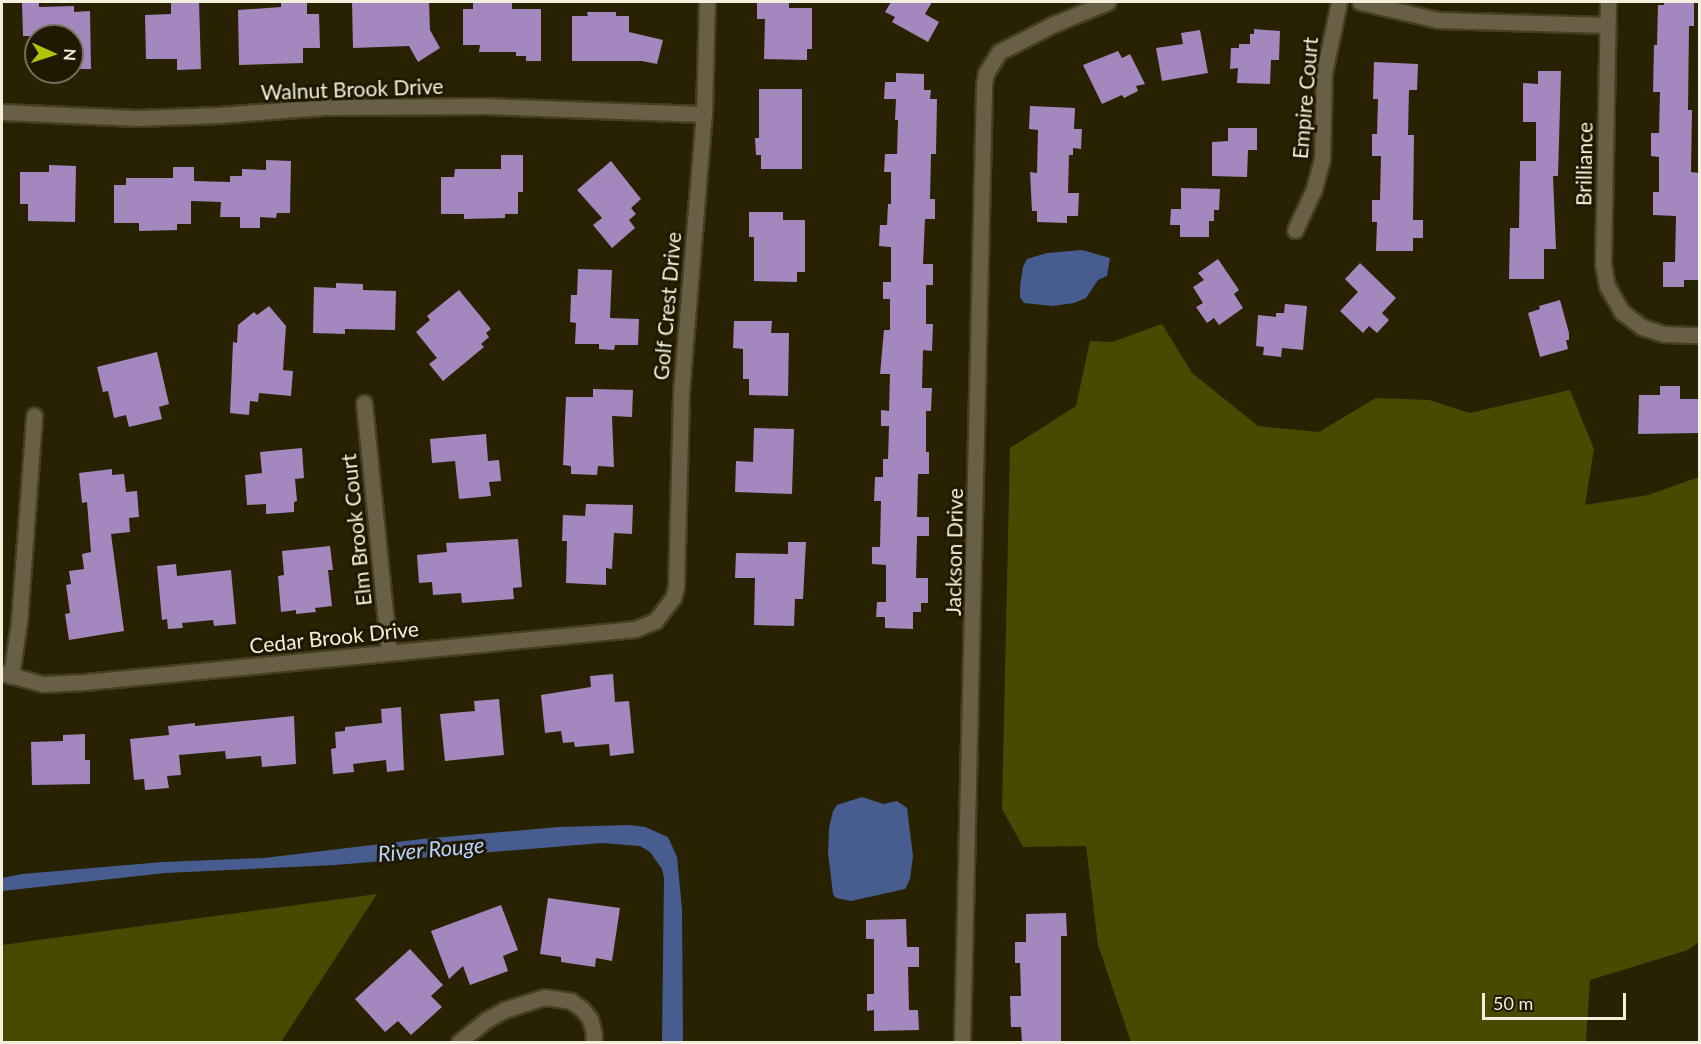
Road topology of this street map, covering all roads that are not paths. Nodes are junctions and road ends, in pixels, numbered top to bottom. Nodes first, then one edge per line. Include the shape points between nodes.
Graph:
1 (707, 2) edge
2 (1108, 2) edge
3 (1339, 2) edge
4 (1360, 2) edge
5 (1608, 2) edge
6 (1607, 25) junction
7 (2, 112) edge
8 (704, 114) junction
9 (1295, 231) dead end
10 (1700, 335) edge
11 (364, 403) dead end
12 (34, 416) dead end
13 (666, 611) joint
14 (389, 652) junction
15 (6, 675) edge
16 (459, 1042) edge
17 (593, 1042) edge
18 (962, 1042) edge

1 - 8 street, Golf Crest Drive
2 - 18 street, Jackson Drive via 999,52 984,84
3 - 9 street, Empire Court via 1324,73 1322,160
4 - 6 street via 1438,20
5 - 6 street, Brilliance
6 - 10 street, Brilliance via 1603,264 1607,286 1614,302 1642,327 1664,334
7 - 8 street, Walnut Brook Drive via 136,118 325,107 486,106
8 - 13 street, Golf Crest Drive via 682,370 676,587
11 - 14 street, Elm Brook Court
12 - 15 street via 19,622
13 - 14 street, Cedar Brook Drive via 648,626 636,629
14 - 15 street, Cedar Brook Drive via 62,684
16 - 17 street via 504,1010 544,997 571,1001 582,1009 590,1019

